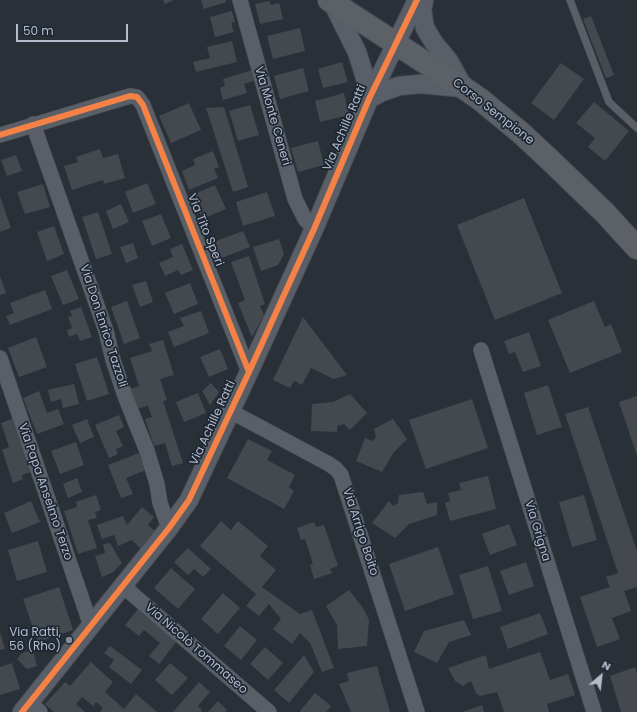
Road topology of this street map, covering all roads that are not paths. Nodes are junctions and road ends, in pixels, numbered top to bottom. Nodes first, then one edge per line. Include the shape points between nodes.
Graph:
1 (240, 0) edge
2 (417, 0) edge
3 (424, 0) edge
4 (570, 0) edge
5 (331, 1) edge
6 (396, 44) junction
7 (464, 88) junction
8 (369, 99) junction
9 (33, 124) junction
10 (637, 128) edge
11 (0, 135) edge
12 (314, 229) junction
13 (637, 248) edge
14 (481, 350) dead end
15 (0, 358) edge
16 (249, 372) junction
17 (230, 411) junction
18 (169, 528) junction
19 (123, 586) junction
20 (91, 626) junction
21 (31, 709) edge
22 (269, 712) edge
23 (417, 712) edge
24 (594, 712) edge

1 - 12 street, Via Monte Ceneri via 295,199
2 - 6 street, Via Achille Ratti
3 - 7 street via 422,10 425,28
4 - 10 lane via 610,102
5 - 6 main road, Corso Sempione
5 - 8 street via 357,52
6 - 7 main road, Corso Sempione
6 - 8 street, Via Achille Ratti
7 - 8 street via 420,84 399,86
7 - 13 main road, Corso Sempione via 521,133 605,213
8 - 12 street, Via Achille Ratti
9 - 11 street
9 - 16 street, Via Tito Speri via 130,96 138,97
9 - 18 street, Via Don Enrico Tazzoli via 106,331 125,396 147,451
12 - 16 street, Via Achille Ratti
14 - 24 street, Via Grigna
15 - 20 street, Via Papa Anselmo Terzo
16 - 17 street, Via Achille Ratti
17 - 18 street, Via Achille Ratti via 195,489
17 - 23 street, Via Arrigo Boito via 329,464 341,475
18 - 19 street, Via Achille Ratti
19 - 20 street, Via Achille Ratti
19 - 22 street, Via Nicolò Tommaseo
20 - 21 street, Via Achille Ratti

